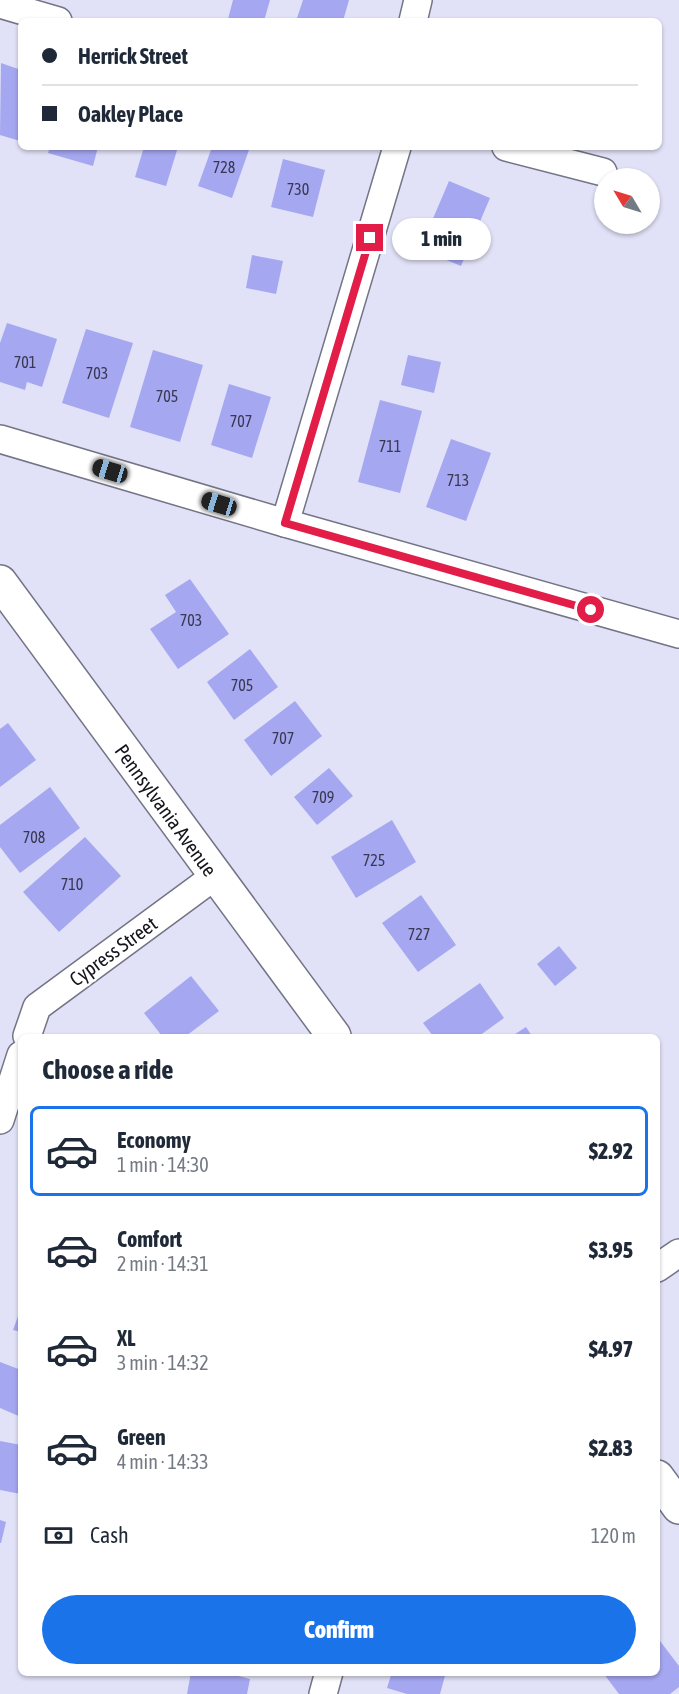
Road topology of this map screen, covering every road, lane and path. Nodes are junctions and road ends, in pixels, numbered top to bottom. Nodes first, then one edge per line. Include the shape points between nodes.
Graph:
1 (418, 0) edge
2 (0, 4) edge
3 (48, 18) edge
4 (414, 18) edge
5 (396, 150) edge
6 (518, 150) edge
7 (594, 170) edge
8 (0, 439) edge
9 (285, 523) junction
10 (0, 582) edge
11 (679, 634) edge
12 (215, 876) junction
13 (28, 1034) edge
14 (333, 1034) edge
15 (18, 1064) edge
16 (0, 1120) edge
17 (679, 1252) edge
18 (660, 1266) edge
19 (660, 1481) edge
20 (679, 1507) edge
21 (328, 1676) edge
22 (323, 1694) edge

1 - 4 street
2 - 3 street
5 - 9 street
6 - 7 street
8 - 9 street
9 - 11 street
10 - 12 main road, Pennsylvania Avenue
12 - 13 street, Cypress Street via 37,1007
12 - 14 main road, Pennsylvania Avenue
15 - 16 street
17 - 18 street
19 - 20 main road
21 - 22 street

